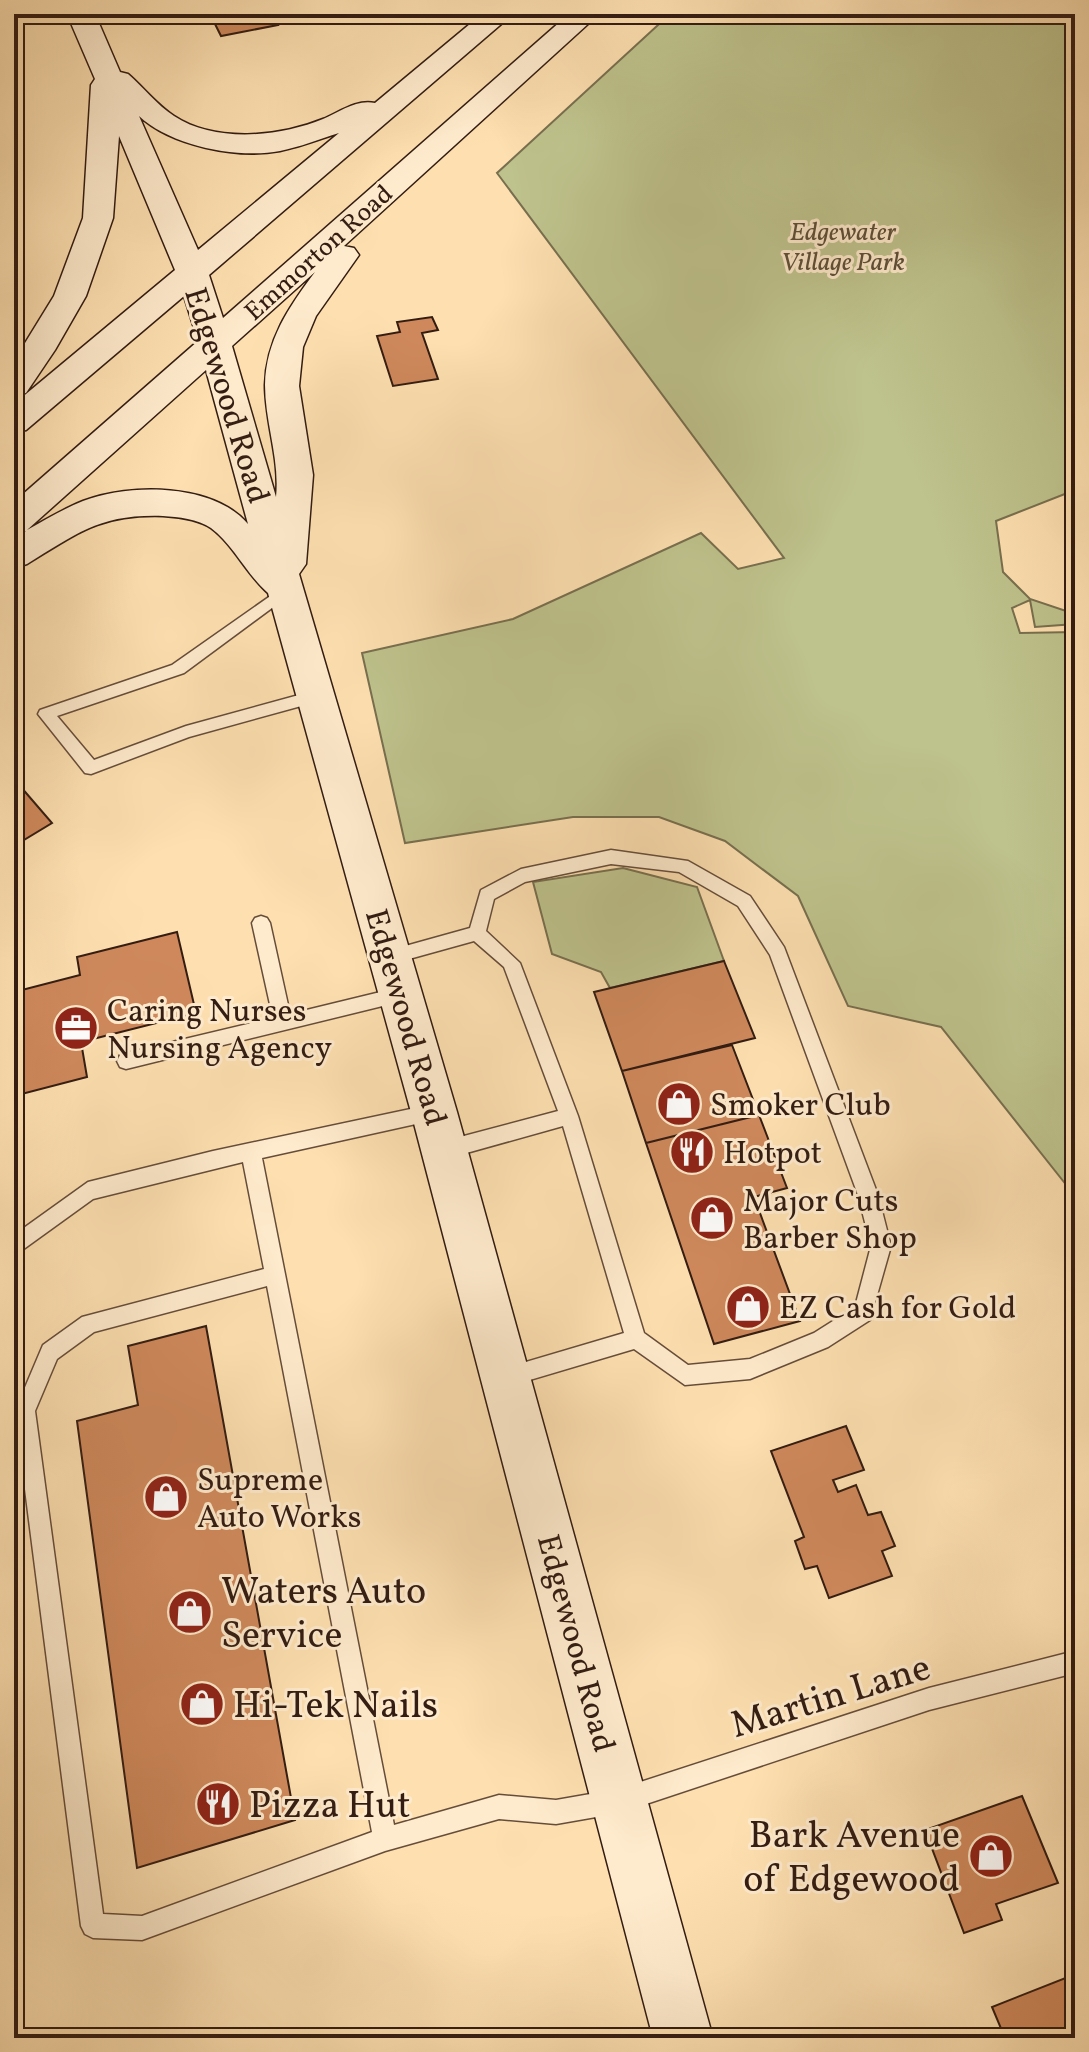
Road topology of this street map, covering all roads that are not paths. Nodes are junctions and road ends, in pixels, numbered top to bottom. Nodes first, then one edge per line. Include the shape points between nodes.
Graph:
1 (81, 14) edge
2 (499, 14) edge
3 (585, 14) edge
4 (105, 67) junction
5 (418, 85) junction
6 (402, 177) junction
7 (193, 274) junction
8 (215, 344) junction
9 (14, 385) edge
10 (14, 422) edge
11 (14, 522) edge
12 (14, 555) edge
13 (286, 590) junction
14 (317, 696) junction
15 (261, 923) dead end
16 (477, 933) junction
17 (396, 976) junction
18 (283, 1023) junction
19 (126, 1061) dead end
20 (569, 1116) junction
21 (439, 1131) junction
22 (251, 1152) junction
23 (14, 1247) edge
24 (275, 1275) junction
25 (636, 1339) junction
26 (506, 1377) junction
27 (1071, 1668) edge
28 (619, 1801) junction
29 (385, 1839) junction
30 (683, 2038) edge

1 - 4 main road, Edgewood Road
2 - 5 main road, Emmorton Road
3 - 6 main road, Emmorton Road
4 - 5 main road via 164,123 217,142 250,145 332,126
4 - 7 main road, Edgewood Road
4 - 9 main road via 98,218 70,296
5 - 7 main road, Emmorton Road
6 - 8 main road, Emmorton Road
6 - 13 main road via 310,299 290,334 282,386 296,475
7 - 8 main road, Edgewood Road
7 - 10 main road, Emmorton Road
8 - 11 main road, Emmorton Road
8 - 13 main road, Edgewood Road
12 - 13 main road via 97,509 170,504 224,519
13 - 14 main road, Edgewood Road
13 - 14 lane via 178,669 46,714 91,768 186,732
14 - 17 main road, Edgewood Road
15 - 18 lane
16 - 17 lane
16 - 20 lane via 511,963
16 - 25 lane via 487,895 521,876 611,857 682,866 744,901 778,952 868,1195 881,1246 863,1313 821,1340 750,1369 685,1375
17 - 18 lane
17 - 21 main road, Edgewood Road
18 - 19 lane
20 - 21 lane
20 - 25 lane
21 - 22 lane
21 - 26 main road, Edgewood Road
22 - 23 lane via 88,1191
22 - 24 lane
24 - 29 lane
24 - 29 lane, Martin Lane via 89,1324 50,1352 25,1411 93,1926 142,1928
25 - 26 lane
26 - 28 main road, Edgewood Road
27 - 28 lane, Martin Lane via 916,1703
28 - 29 lane, Martin Lane via 556,1812 499,1807
28 - 30 main road, Edgewood Road

